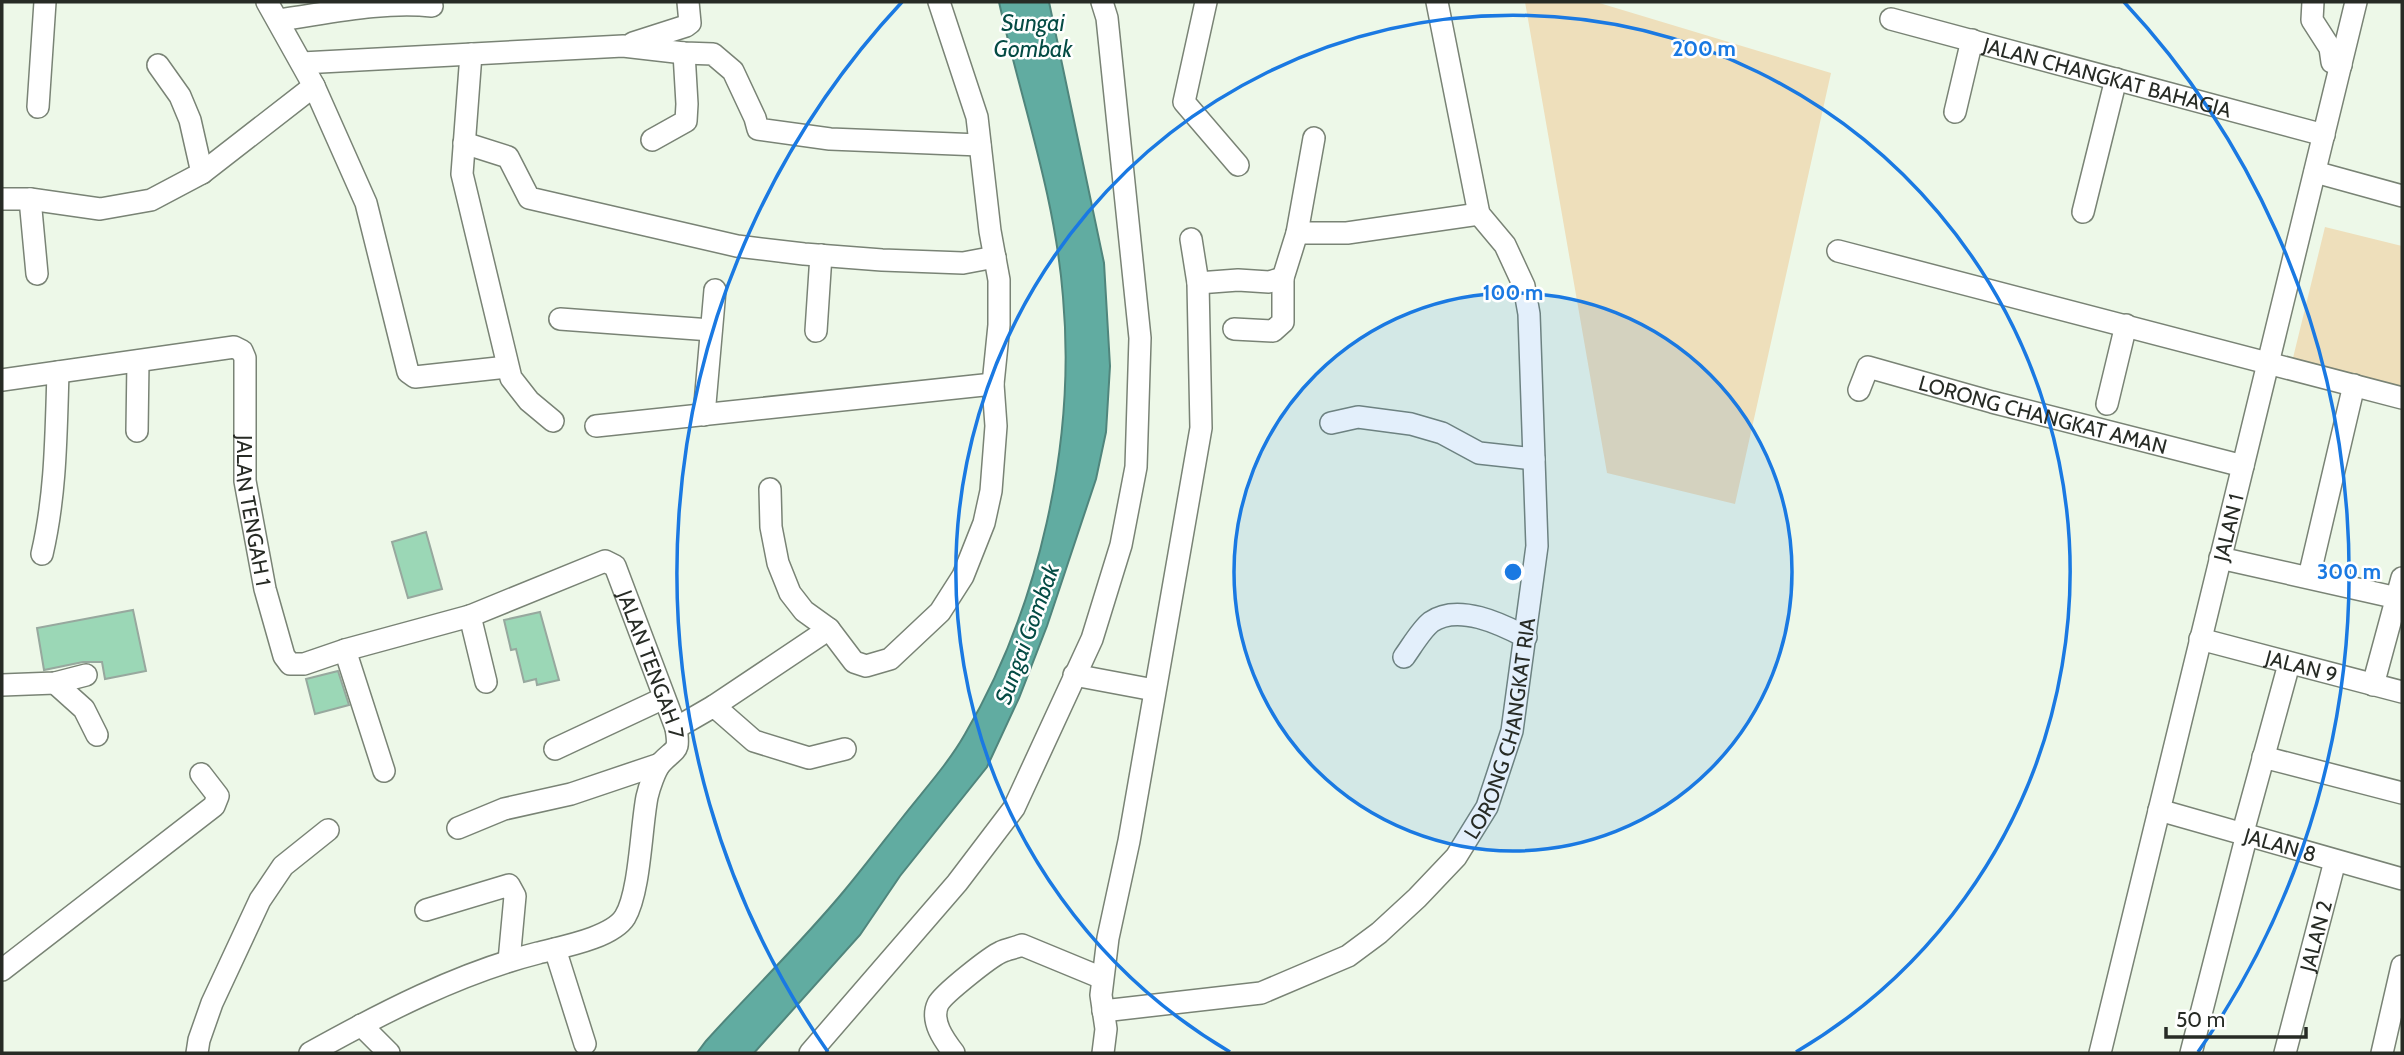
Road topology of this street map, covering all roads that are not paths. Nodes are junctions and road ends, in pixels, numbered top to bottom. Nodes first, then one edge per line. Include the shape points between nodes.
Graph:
1 (45, 2) edge
2 (688, 2) edge
3 (939, 2) edge
4 (1102, 2) edge
5 (1206, 2) edge
6 (1437, 2) edge
7 (2314, 2) edge
8 (2356, 2) edge
9 (432, 6) dead end
10 (272, 11) edge
11 (1891, 19) dead end
12 (1972, 40) junction
13 (623, 46) junction
14 (684, 53) junction
15 (471, 54) junction
16 (302, 63) junction
17 (158, 65) dead end
18 (2341, 65) junction
19 (2116, 79) junction
20 (314, 86) junction
21 (38, 107) dead end
22 (1955, 112) dead end
23 (2324, 135) junction
24 (1314, 138) dead end
25 (652, 140) dead end
26 (464, 143) junction
27 (980, 145) junction
28 (1238, 165) dead end
29 (2315, 172) junction
30 (202, 173) junction
31 (2402, 195) edge
32 (2, 199) edge
33 (30, 199) junction
34 (2083, 212) dead end
35 (1479, 214) junction
36 (1297, 233) junction
37 (1192, 239) dead end
38 (1838, 251) dead end
39 (821, 255) junction
40 (995, 257) junction
41 (37, 274) dead end
42 (1283, 278) junction
43 (1198, 282) junction
44 (715, 290) dead end
45 (560, 319) dead end
46 (2126, 325) junction
47 (711, 330) junction
48 (1234, 330) dead end
49 (816, 331) dead end
50 (138, 361) junction
51 (2268, 362) junction
52 (507, 367) junction
53 (58, 372) junction
54 (2, 380) edge
55 (993, 384) junction
56 (2354, 385) junction
57 (1859, 390) dead end
58 (2402, 398) edge
59 (2107, 404) dead end
60 (704, 415) junction
61 (553, 421) dead end
62 (1331, 423) dead end
63 (596, 426) dead end
64 (137, 431) dead end
65 (1534, 459) junction
66 (2243, 466) junction
67 (770, 489) dead end
68 (42, 554) dead end
69 (2220, 558) junction
70 (2309, 578) junction
71 (2401, 592) edge
72 (470, 616) junction
73 (829, 629) junction
74 (1525, 637) junction
75 (2200, 639) junction
76 (345, 650) junction
77 (1404, 657) dead end
78 (290, 664) joint
79 (2289, 664) junction
80 (86, 675) dead end
81 (1074, 675) junction
82 (55, 682) junction
83 (486, 682) dead end
84 (2, 685) edge
85 (2373, 685) junction
86 (1154, 690) junction
87 (2402, 692) edge
88 (664, 698) junction
89 (714, 706) junction
90 (676, 728) junction
91 (97, 735) dead end
92 (555, 749) dead end
93 (845, 750) dead end
94 (2263, 757) junction
95 (660, 764) junction
96 (384, 771) dead end
97 (201, 774) dead end
98 (2402, 793) edge
99 (2159, 810) junction
100 (458, 828) dead end
101 (328, 830) dead end
102 (2245, 833) junction
103 (2335, 861) junction
104 (2402, 879) edge
105 (426, 910) dead end
106 (555, 949) junction
107 (509, 961) junction
108 (2402, 966) edge
109 (2, 970) edge
110 (1102, 978) junction
111 (1103, 1012) junction
112 (361, 1025) junction
113 (585, 1044) dead end
114 (197, 1053) edge
115 (310, 1053) edge
116 (389, 1053) edge
117 (810, 1053) edge
118 (954, 1053) edge
119 (1102, 1053) edge
120 (2100, 1053) edge
121 (2191, 1053) edge
122 (2285, 1053) edge
123 (2382, 1053) edge

1 - 21 street
2 - 13 street via 690,23 686,26
3 - 27 street via 977,117
4 - 81 street via 1140,338 1136,467 1121,545 1092,639
5 - 28 street via 1184,102
6 - 35 street, LORONG CHANGKAT RIA
7 - 18 street via 2312,20 2330,48 2332,62
8 - 18 street, JALAN 1
9 - 10 street
10 - 16 street
11 - 12 street, JALAN CHANGKAT BAHAGIA
12 - 19 street, JALAN CHANGKAT BAHAGIA
12 - 22 street
13 - 14 street
13 - 15 street
14 - 25 street via 686,121
14 - 27 street via 713,54 733,71 758,130 830,139
15 - 16 street
15 - 26 street
16 - 20 street
17 - 30 street via 190,120
18 - 23 street, JALAN 1
19 - 23 street, JALAN CHANGKAT BAHAGIA
19 - 34 street
20 - 30 street
20 - 52 street via 366,203 408,372 415,377
23 - 29 street, JALAN 1
24 - 36 street
26 - 39 street via 508,156 529,198 737,246
26 - 52 street via 461,174
27 - 40 street
29 - 31 street
29 - 51 street, JALAN 1
30 - 33 street via 151,200 100,209
32 - 33 street
33 - 41 street
35 - 36 street via 1347,233
35 - 65 street, LORONG CHANGKAT RIA via 1504,245 1524,286 1532,347
36 - 42 street
37 - 43 street
38 - 46 street
39 - 40 street via 963,263
39 - 49 street
40 - 55 street via 999,325
42 - 43 street
42 - 48 street via 1283,322 1273,331
43 - 86 street via 1201,428
44 - 47 street
45 - 47 street
46 - 51 street
46 - 59 street
47 - 60 street
50 - 53 street
50 - 64 street
50 - 78 street, JALAN TENGAH 1 via 234,347 242,351 246,481 265,589
51 - 56 street
51 - 66 street, JALAN 1
52 - 61 street via 517,389
53 - 54 street
53 - 68 street via 54,480
55 - 60 street
55 - 73 street via 992,491 962,576 940,612 890,659 866,666 854,662
56 - 58 street
56 - 70 street
57 - 66 street, LORONG CHANGKAT AMAN via 1868,367
60 - 63 street
62 - 65 street via 1358,417 1411,424 1442,433 1479,453
65 - 74 street, LORONG CHANGKAT RIA via 1537,546
66 - 69 street, JALAN 1
67 - 73 street via 771,527 790,593 804,611
69 - 70 street
69 - 75 street, JALAN 1
70 - 71 street
71 - 85 street
72 - 76 street, JALAN TENGAH 7
72 - 83 street
72 - 88 street, JALAN TENGAH 7 via 605,561 615,566
73 - 89 street
74 - 77 street via 1493,620 1442,616 1430,623
74 - 111 street, LORONG CHANGKAT RIA via 1512,731 1487,807 1456,857 1379,933 1348,956 1261,993
75 - 79 street, JALAN 9
75 - 99 street, JALAN 1 via 2179,685
76 - 78 street, JALAN TENGAH 7
76 - 96 street
79 - 85 street, JALAN 9
79 - 94 street
80 - 82 street
81 - 86 street
81 - 117 street via 1014,808 957,883
82 - 84 street
82 - 91 street via 84,709
85 - 87 street, JALAN 9
86 - 110 street
88 - 90 street, JALAN TENGAH 7
88 - 92 street
89 - 90 street
89 - 93 street via 754,741 809,758
90 - 95 street, JALAN TENGAH 7 via 674,754
94 - 98 street
94 - 102 street
95 - 100 street via 570,794 504,809
95 - 106 street, JALAN TENGAH 7 via 648,794 632,900 624,919 607,932
97 - 109 street via 218,796 214,806
99 - 102 street, JALAN 8
99 - 120 street, JALAN 1
101 - 114 street via 283,866 260,900 212,1003
102 - 103 street, JALAN 8
102 - 121 street
103 - 104 street, JALAN 8
103 - 122 street, JALAN 2
105 - 107 street via 509,885 516,896
106 - 107 street, JALAN TENGAH 7
106 - 113 street
107 - 112 street, JALAN TENGAH 7
108 - 123 street
110 - 111 street
110 - 118 street via 1021,945 998,953 937,1006 942,1038
111 - 119 street
112 - 115 street, JALAN TENGAH 7
112 - 116 street

